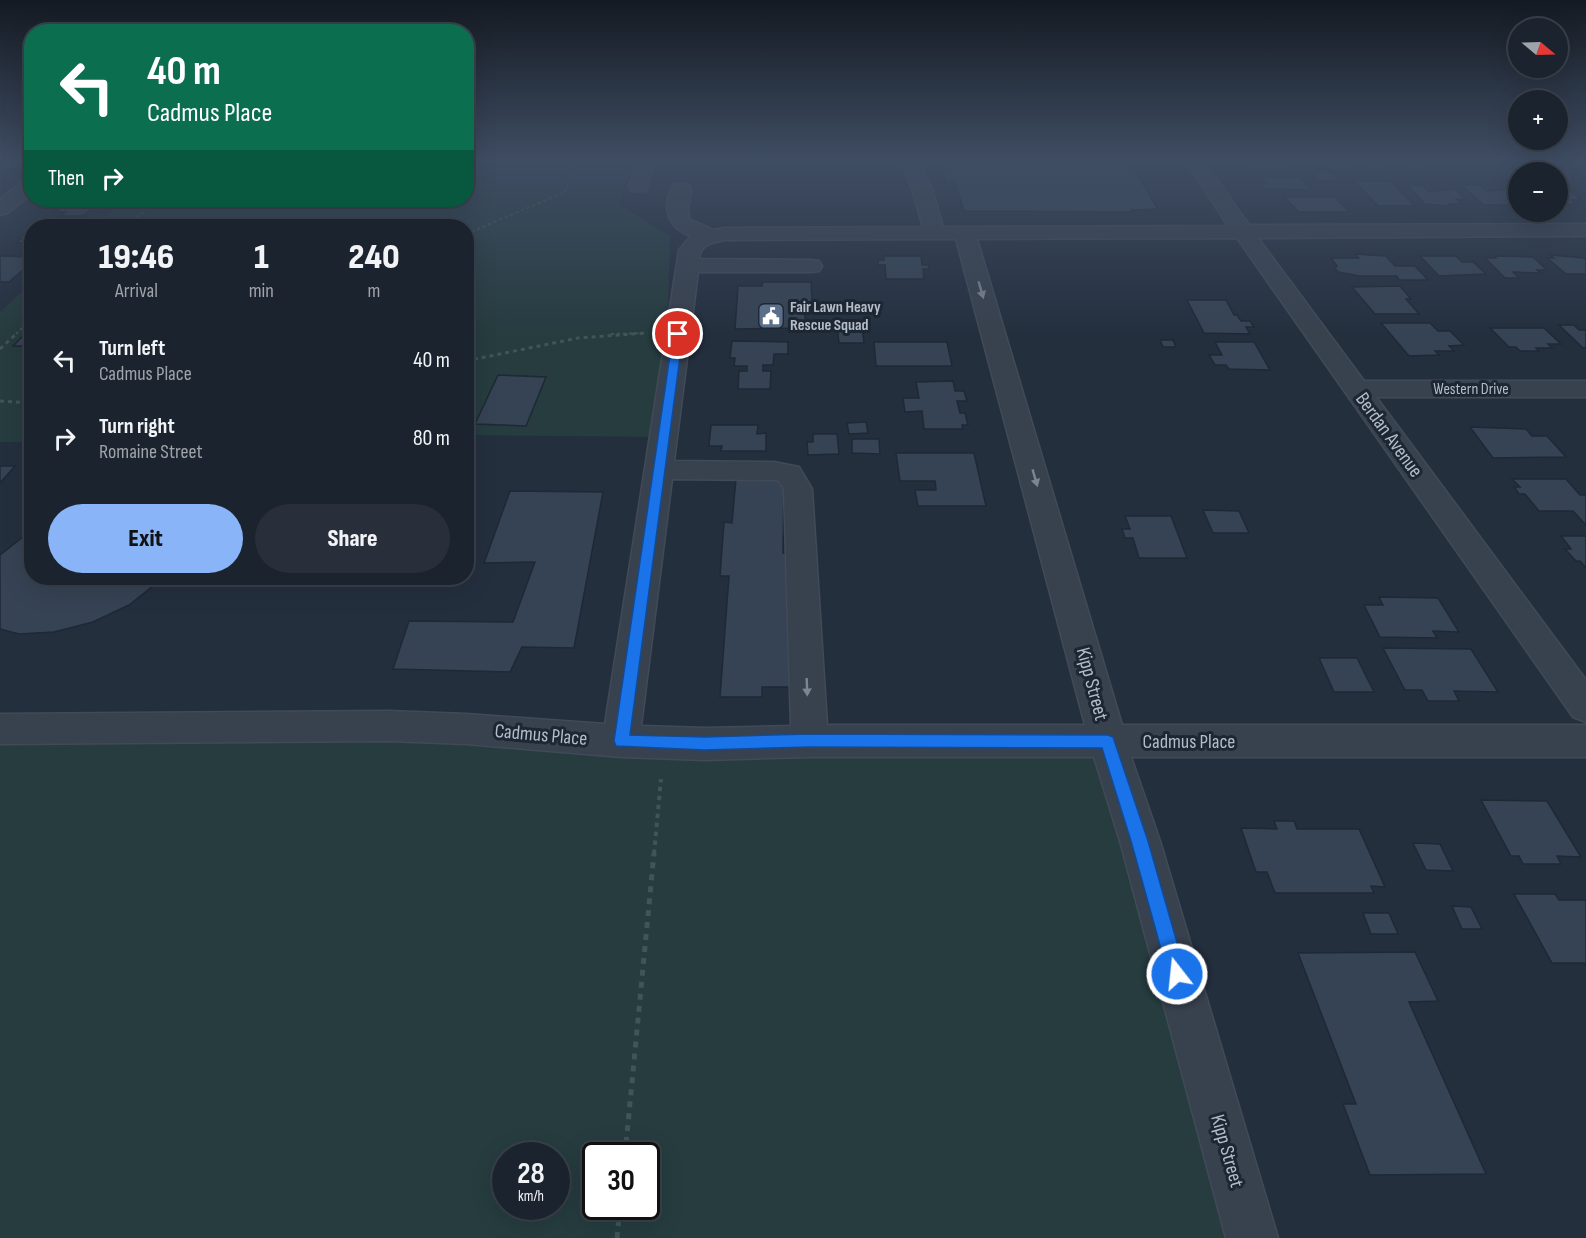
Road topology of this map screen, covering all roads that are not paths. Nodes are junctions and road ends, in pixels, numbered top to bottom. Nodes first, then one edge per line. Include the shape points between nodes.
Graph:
1 (678, 219) edge
2 (930, 219) edge
3 (1234, 219) edge
4 (1586, 230) edge
5 (1243, 232) junction
6 (934, 234) junction
7 (965, 234) junction
8 (706, 238) junction
9 (688, 266) junction
10 (811, 266) dead end
11 (1586, 388) edge
12 (1356, 389) junction
13 (659, 470) junction
14 (1586, 707) edge
15 (0, 729) edge
16 (621, 741) junction
17 (810, 741) junction
18 (1586, 741) edge
19 (1108, 742) junction
20 (1252, 1238) edge

1 - 8 street
2 - 6 street
3 - 5 street, Berdan Avenue
4 - 5 street
5 - 7 street
5 - 12 street, Berdan Avenue
6 - 7 street
6 - 8 street via 724,234
7 -> 19 street, Kipp Street
8 - 9 street via 690,250
9 - 10 street
9 - 13 street
11 - 12 street, Western Drive
12 - 14 street, Berdan Avenue
13 - 16 street
13 -> 17 street via 789,473 798,489
15 - 16 street, Cadmus Place via 389,726
16 - 17 street, Cadmus Place
17 - 19 street, Cadmus Place
18 - 19 street, Cadmus Place
19 - 20 street, Kipp Street via 1140,841

